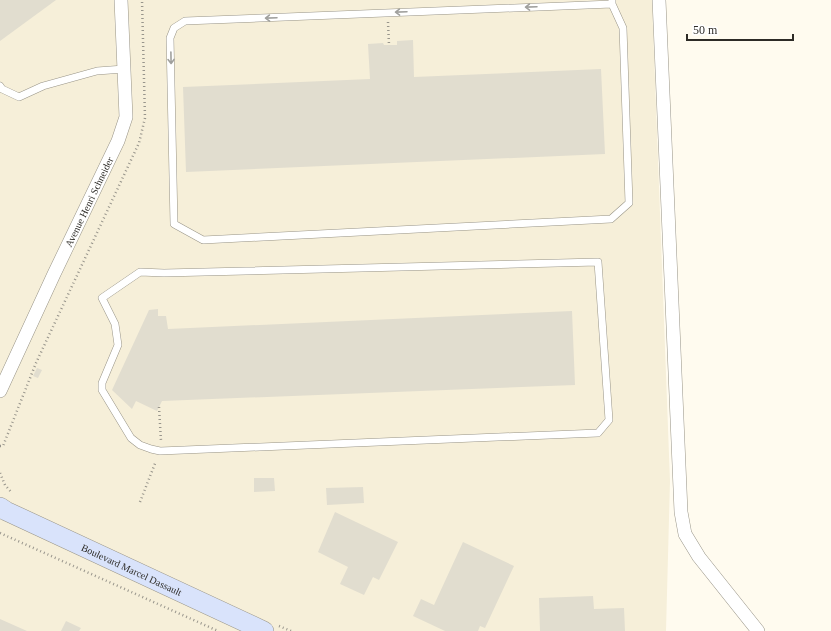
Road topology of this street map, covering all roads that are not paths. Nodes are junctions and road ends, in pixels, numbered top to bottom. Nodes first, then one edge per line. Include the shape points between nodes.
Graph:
1 (121, 0) edge
2 (659, 0) edge
3 (612, 2) edge
4 (124, 69) junction
5 (0, 86) edge
6 (102, 298) joint
7 (0, 391) edge
8 (0, 507) edge
9 (264, 631) edge
10 (758, 631) edge

1 - 4 street, Avenue Henri Schneider
2 - 10 street via 681,512 685,534 699,557
3 -> 3 lane via 185,21 174,28 170,38 174,224 203,240 612,219 629,203 623,28
4 - 5 lane via 97,71 43,86 19,97
4 - 7 street, Avenue Henri Schneider via 126,117 118,141
6 - 6 lane via 115,324 118,345 102,383 102,390 130,438 151,449 160,451 598,433 609,420 598,262 140,272
8 - 9 street, Boulevard Marcel Dassault

